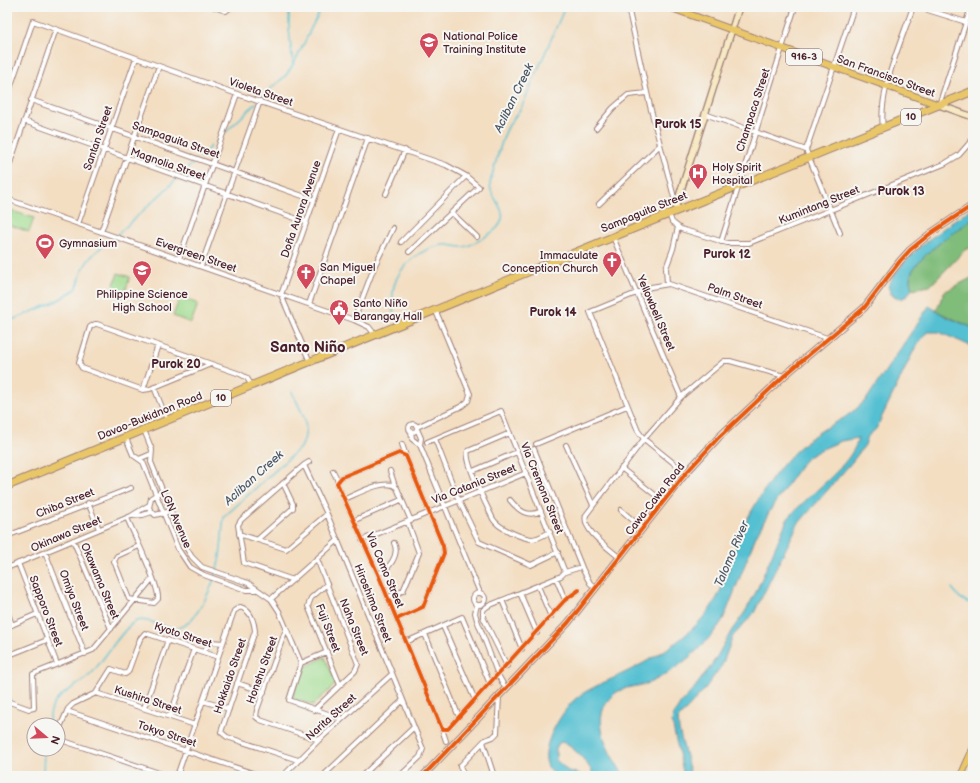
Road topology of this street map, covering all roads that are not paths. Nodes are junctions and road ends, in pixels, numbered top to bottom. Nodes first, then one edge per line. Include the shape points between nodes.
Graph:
1 (214, 7) edge
2 (232, 7) edge
3 (628, 7) edge
4 (669, 7) edge
5 (739, 7) edge
6 (795, 7) edge
7 (854, 7) edge
8 (913, 7) edge
9 (918, 7) edge
10 (971, 7) edge
11 (966, 22) junction
12 (56, 29) junction
13 (731, 31) junction
14 (782, 49) junction
15 (136, 58) junction
16 (159, 66) junction
17 (834, 68) junction
18 (886, 87) junction
19 (973, 91) edge
20 (647, 93) junction
21 (237, 94) junction
22 (7, 97) edge
23 (31, 100) junction
24 (260, 101) junction
25 (939, 105) junction
26 (704, 114) junction
27 (973, 117) edge
28 (24, 121) junction
29 (596, 128) dead end
30 (883, 128) junction
31 (110, 129) junction
32 (339, 129) junction
33 (755, 132) junction
34 (134, 137) junction
35 (368, 138) junction
36 (973, 139) edge
37 (660, 145) junction
38 (103, 150) junction
39 (405, 150) junction
40 (808, 154) junction
41 (126, 159) junction
42 (212, 165) junction
43 (7, 172) edge
44 (234, 172) junction
45 (466, 176) junction
46 (205, 186) junction
47 (738, 186) junction
48 (227, 194) junction
49 (386, 194) dead end
50 (7, 200) edge
51 (314, 200) junction
52 (599, 204) dead end
53 (973, 205) edge
54 (677, 208) junction
55 (831, 210) junction
56 (452, 213) junction
57 (669, 214) junction
58 (306, 222) junction
59 (78, 224) junction
60 (678, 227) junction
61 (393, 228) dead end
62 (101, 232) junction
63 (840, 233) dead end
64 (477, 237) dead end
65 (613, 237) junction
66 (401, 242) dead end
67 (721, 242) junction
68 (409, 252) dead end
69 (179, 259) junction
70 (201, 266) junction
71 (667, 284) junction
72 (638, 294) junction
73 (281, 295) junction
74 (309, 304) junction
75 (435, 310) junction
76 (354, 320) junction
77 (375, 334) junction
78 (826, 338) junction
79 (158, 345) junction
80 (310, 362) junction
81 (212, 364) junction
82 (784, 376) junction
83 (252, 386) junction
84 (154, 387) junction
85 (143, 390) junction
86 (681, 397) junction
87 (628, 406) junction
88 (168, 420) junction
89 (417, 428) junction
90 (144, 430) junction
91 (411, 431) junction
92 (510, 433) junction
93 (126, 438) junction
94 (435, 439) junction
95 (644, 439) junction
96 (427, 442) dead end
97 (402, 444) dead end
98 (536, 444) dead end
99 (420, 445) junction
100 (566, 445) dead end
101 (534, 449) dead end
102 (517, 452) junction
103 (151, 454) junction
104 (407, 458) junction
105 (138, 459) junction
106 (309, 462) dead end
107 (304, 465) junction
108 (621, 468) junction
109 (333, 471) dead end
110 (390, 471) dead end
111 (473, 471) junction
112 (526, 473) junction
113 (686, 473) junction
114 (338, 482) junction
115 (283, 483) junction
116 (7, 486) edge
117 (395, 486) junction
118 (131, 488) dead end
119 (162, 491) junction
120 (481, 492) junction
121 (156, 494) junction
122 (345, 499) junction
123 (402, 500) junction
124 (510, 500) dead end
125 (459, 501) junction
126 (664, 502) junction
127 (88, 503) junction
128 (149, 505) junction
129 (593, 505) junction
130 (445, 506) junction
131 (621, 510) dead end
132 (171, 511) junction
133 (541, 511) junction
134 (152, 512) junction
135 (428, 513) junction
136 (164, 514) junction
137 (327, 514) junction
138 (129, 517) junction
139 (354, 520) junction
140 (409, 522) junction
141 (99, 529) junction
142 (643, 529) junction
143 (550, 532) junction
144 (239, 534) junction
145 (7, 536) edge
146 (258, 539) junction
147 (73, 540) junction
148 (338, 540) junction
149 (362, 540) junction
150 (184, 542) junction
151 (394, 542) dead end
152 (177, 545) junction
153 (139, 546) junction
154 (45, 552) junction
155 (558, 552) junction
156 (620, 558) junction
157 (317, 559) junction
158 (18, 563) junction
159 (199, 565) junction
160 (7, 568) edge
161 (578, 568) dead end
162 (195, 571) junction
163 (565, 572) junction
164 (378, 574) junction
165 (556, 578) junction
166 (152, 579) junction
167 (293, 580) junction
168 (327, 584) junction
169 (538, 586) junction
170 (596, 589) junction
171 (256, 590) junction
172 (579, 590) dead end
173 (480, 593) junction
174 (520, 593) junction
175 (388, 597) junction
176 (271, 599) junction
177 (502, 600) junction
178 (565, 600) junction
179 (134, 601) junction
180 (477, 605) junction
181 (7, 611) edge
182 (37, 614) junction
183 (551, 617) junction
184 (397, 619) junction
185 (12, 625) junction
186 (443, 626) junction
187 (7, 627) edge
188 (286, 629) junction
189 (111, 630) junction
190 (537, 633) junction
191 (425, 634) junction
192 (47, 640) junction
193 (168, 640) junction
194 (406, 642) junction
195 (223, 643) junction
196 (194, 649) junction
197 (522, 649) junction
198 (203, 652) junction
199 (327, 652) junction
200 (86, 654) junction
201 (7, 656) edge
202 (218, 657) junction
203 (301, 663) junction
204 (57, 664) junction
205 (507, 666) junction
206 (392, 674) junction
207 (498, 675) junction
208 (238, 683) junction
209 (490, 684) junction
210 (340, 685) junction
211 (506, 689) junction
212 (7, 690) edge
213 (264, 692) junction
214 (96, 693) junction
215 (499, 697) junction
216 (475, 700) junction
217 (203, 701) junction
218 (8, 702) edge
219 (402, 702) junction
220 (144, 708) junction
221 (228, 709) junction
222 (314, 710) junction
223 (66, 711) junction
224 (170, 716) junction
225 (64, 717) edge
226 (459, 717) junction
227 (342, 719) junction
228 (195, 725) junction
229 (413, 728) junction
230 (443, 729) junction
231 (319, 740) junction
232 (66, 741) edge
233 (446, 741) dead end
234 (483, 742) junction
235 (973, 749) edge
236 (186, 750) junction
237 (298, 760) junction
238 (168, 776) edge
239 (178, 776) edge
240 (261, 776) edge
241 (283, 776) edge
242 (323, 776) edge
243 (362, 776) edge
244 (400, 776) edge
245 (423, 776) edge
246 (464, 776) edge
247 (494, 776) edge
248 (961, 776) edge

1 - 2 street via 226,11
3 - 20 street
4 - 13 main road, San Francisco Street / 916-3
5 - 13 street
6 - 14 street, Champaca Street
7 - 17 street
8 - 18 street
9 - 11 street
10 - 11 street
11 - 25 street
12 - 15 street, Violeta Street
12 - 22 street, Violeta Street via 33,21
12 - 23 street
13 - 14 main road, San Francisco Street / 916-3
13 - 26 street
14 - 17 main road, San Francisco Street / 916-3
14 - 33 street, Champaca Street
15 - 16 street, Violeta Street
15 - 31 street, Santan Street
16 - 21 street, Violeta Street
16 - 34 street
17 - 18 main road, San Francisco Street / 916-3
17 - 40 street
18 - 25 main road, San Francisco Street / 916-3
18 - 30 street via 882,104
19 - 25 highway, Sampaguita Street / 10
20 - 29 street via 628,95
20 - 37 street
21 - 24 street, Violeta Street
21 - 42 street
23 - 28 street
23 - 31 street, Sampaguita Street
24 - 32 street, Violeta Street
24 - 44 street
25 - 27 street
25 - 30 highway, Sampaguita Street / 10
26 - 33 street
26 - 54 street
28 - 38 street, Magnolia Street
28 - 43 street
30 - 40 highway, Sampaguita Street / 10
31 - 34 street, Sampaguita Street
31 - 38 street, Santan Street
32 - 35 street, Violeta Street
32 - 51 street, Doña Aurora Avenue
33 - 40 street
33 - 47 street, Champaca Street
34 - 41 street
34 - 42 street, Sampaguita Street
35 - 39 street, Violeta Street
35 - 74 street
36 - 55 street, Kumintang Street via 959,154 944,164
37 - 52 street
37 - 54 street
38 - 41 street, Magnolia Street
38 - 59 street, Santan Street
39 - 45 street, Violeta Street via 446,165
39 - 49 street
40 - 47 highway, Sampaguita Street / 10
40 - 55 street
41 - 46 street, Magnolia Street
41 - 62 street
42 - 44 street, Sampaguita Street
42 - 46 street
44 - 48 street
44 - 51 street, Sampaguita Street
45 - 56 street, Violeta Street via 478,187
45 - 66 street
46 - 48 street, Magnolia Street
46 - 69 street
47 - 54 highway, Sampaguita Street / 10
47 - 67 street, Champaca Street
48 - 58 street, Magnolia Street
48 - 70 street
50 - 59 street, Evergreen Street
51 - 58 street, Doña Aurora Avenue
53 - 78 street, Cawa-Cawa Road via 910,250 864,308
54 - 57 highway, Sampaguita Street / 10
55 - 63 street
55 - 67 street, Kumintang Street via 749,243
56 - 64 street
56 - 68 street
57 - 60 street via 672,222
57 - 65 highway, Sampaguita Street / 10
58 - 73 street, Doña Aurora Avenue
59 - 62 street, Evergreen Street
60 - 67 street, Kumintang Street
60 - 71 street via 666,268
61 - 76 street via 375,265
62 - 69 street, Evergreen Street
65 - 72 street, Yellowbell Street
65 - 75 highway, Sampaguita Street / 10
69 - 70 street, Evergreen Street
70 - 73 street, Evergreen Street
71 - 72 street, Palm Street via 655,286
71 - 78 street, Palm Street via 674,284
72 - 86 street, Yellowbell Street
72 - 87 street, Palm Street via 590,312
73 - 74 street, Evergreen Street
73 - 80 street
74 - 76 street, Evergreen Street
75 - 77 highway, Davao-Bukidnon Road / 10
75 - 89 street via 470,394 468,401 462,406
76 - 77 street, Evergreen Street via 368,326
77 - 80 highway, Davao-Bukidnon Road / 10
78 - 82 street, Cawa-Cawa Road
79 - 81 street
79 - 85 street
79 - 85 street via 97,324 90,327 79,361 80,367
80 - 83 highway, Davao-Bukidnon Road / 10
81 - 83 street via 244,375
81 - 84 street
82 - 86 street via 724,361
82 - 113 street, Cawa-Cawa Road via 719,436
83 - 88 highway, Davao-Bukidnon Road / 10
84 - 85 street
84 - 88 street
86 - 95 street
87 - 95 street
87 - 98 street
88 - 90 highway, Davao-Bukidnon Road / 10
89 - 91 street
89 - 91 street via 415,424 411,424
89 - 99 street via 421,438
90 - 93 highway, Davao-Bukidnon Road / 10
90 - 103 street, LGN Avenue
91 - 99 street via 412,439
92 - 94 street, Via Cremona Street via 501,411
92 - 102 street, Via Cremona Street
92 - 111 street via 468,451 467,456
93 - 105 street, LGN Avenue via 133,455
93 - 116 highway, Davao-Bukidnon Road / 10
94 - 96 street
94 - 125 street
95 - 108 street
95 - 113 street
97 - 104 street
99 - 130 street
100 - 129 street
101 - 170 street via 583,570
102 - 111 street
102 - 112 street, Via Cremona Street
103 - 105 street
103 - 119 street, LGN Avenue via 151,462
104 - 114 street via 399,453 342,477
104 - 135 street
105 - 121 street, LGN Avenue via 143,462
106 - 107 street
107 - 115 street
107 - 137 street, Hiroshima Street
108 - 126 street
108 - 129 street
109 - 114 street, Via Como Street
110 - 117 street
111 - 120 street
112 - 120 street, Via Catania Street
112 - 133 street, Via Cremona Street
113 - 126 street, Cawa-Cawa Road
114 - 122 street, Via Como Street
115 - 144 street via 241,520 238,525
115 - 146 street via 293,508
117 - 122 street via 385,483
117 - 123 street
118 - 127 street, Chiba Street
119 - 121 street
119 - 132 street, LGN Avenue
120 - 125 street, Via Catania Street
120 - 143 street via 493,519 501,527 533,539
121 - 128 street via 151,498
121 - 136 street, LGN Avenue
122 - 139 street, Via Como Street
123 - 139 street
123 - 140 street
124 - 133 street via 526,513 534,514
125 - 130 street, Via Catania Street
125 - 155 street via 479,542 531,565
126 - 142 street, Cawa-Cawa Road
127 - 141 street
127 - 145 street, Chiba Street
128 - 134 street
128 - 138 street
129 - 156 street via 586,515 586,526
130 - 135 street, Via Catania Street
130 - 173 street
131 - 142 street
132 - 136 street
132 - 150 street, LGN Avenue
133 - 143 street, Via Cremona Street
134 - 136 street via 155,515
134 - 138 street
135 - 140 street, Via Catania Street
135 - 184 street via 443,546 443,556 423,607
136 - 152 street, LGN Avenue
137 - 146 street via 286,549
137 - 148 street, Hiroshima Street
138 - 141 street, Okinawa Street
138 - 153 street
139 - 149 street, Via Como Street
140 - 149 street, Via Catania Street
140 - 175 street via 419,557 403,591
141 - 147 street, Okinawa Street
142 - 156 street, Cawa-Cawa Road
143 - 155 street, Via Cremona Street
144 - 146 street
144 - 167 street via 244,563
147 - 154 street, Okinawa Street
147 - 189 street, Okawama Street
148 - 157 street
148 - 206 street, Hiroshima Street
149 - 164 street, Via Como Street
150 - 152 street
150 - 159 street, LGN Avenue via 188,552
151 - 164 street via 396,550 389,568
152 - 162 street, LGN Avenue via 186,562
153 - 166 street
153 - 179 street via 117,556 114,561 127,597
154 - 158 street, Okinawa Street
154 - 200 street, Omiya Street
155 - 163 street, Via Cremona Street
156 - 170 street, Cawa-Cawa Road
157 - 167 street
157 - 168 street, Naha Street
158 - 160 street, Okinawa Street
158 - 182 street, Sapporo Street
159 - 162 street
159 - 171 street, LGN Avenue via 244,581
161 - 163 street
162 - 171 street, LGN Avenue via 242,588
163 - 165 street
164 - 175 street, Via Como Street
165 - 169 street
165 - 178 street
166 - 179 street
166 - 179 street via 158,594 157,600 151,603
167 - 176 street
168 - 199 street, Fuji Street via 311,598 308,606
168 - 210 street, Naha Street via 358,660 358,668
169 - 174 street
169 - 183 street
170 - 211 street, Cawa-Cawa Road
171 - 176 street, LGN Avenue
172 - 178 street
173 - 180 street via 473,598
173 - 180 street via 485,601 482,605
174 - 177 street
174 - 190 street
175 - 184 street, Via Como Street
176 - 188 street
177 - 197 street
177 - 205 street via 483,610 483,617
178 - 183 street
179 - 189 street
180 - 207 street via 477,620
181 - 185 street
182 - 185 street
182 - 192 street, Sapporo Street
183 - 190 street
184 - 194 street, Via Como Street
185 - 187 street
186 - 191 street
186 - 209 street via 462,617
186 - 216 street
188 - 203 street
188 - 213 street, Honshu Street
189 - 200 street
190 - 197 street
191 - 194 street
191 - 226 street
192 - 201 street
192 - 204 street, Sapporo Street
193 - 196 street, Kyoto Street
193 - 214 street, Kyoto Street via 143,634 128,672 125,674 111,669
193 - 220 street
194 - 230 street, Via Como Street
195 - 198 street via 212,642
195 - 202 street
195 - 208 street, Hokkaido Street via 234,611 240,606 245,608 251,614 255,631
196 - 198 street, Kyoto Street
196 - 224 street
197 - 205 street
198 - 202 street, Kyoto Street
199 - 203 street
199 - 210 street, Fuji Street
200 - 204 street
202 - 217 street
203 - 222 street via 289,700
204 - 218 street via 32,675 34,708 29,709
205 - 207 street
206 - 219 street, Hiroshima Street
206 - 227 street, Narita Street
207 - 209 street
207 - 211 street
208 - 213 street
208 - 221 street, Hokkaido Street
209 - 216 street
210 - 222 street, Naha Street
211 - 215 street, Cawa-Cawa Road
212 - 218 street
213 - 231 street, Honshu Street via 256,717
214 - 220 street, Kushira Street
214 - 223 street via 73,704
215 - 234 street via 497,734
215 - 245 street, Cawa-Cawa Road
216 - 226 street
217 - 221 street
217 - 228 street
219 - 229 street, Hiroshima Street
219 - 242 street
220 - 224 street, Kushira Street
221 - 237 street, Hokkaido Street via 222,734
222 - 227 street
223 - 225 street
223 - 236 street, Tokyo Street
224 - 228 street, Kushira Street
226 - 230 street via 448,729
227 - 231 street, Narita Street
228 - 236 street
229 - 243 street
229 - 244 street, Hiroshima Street via 423,749 420,757
230 - 233 street, Via Como Street
231 - 237 street, Narita Street
232 - 238 street
234 - 246 street via 460,766
234 - 247 street
235 - 248 main road
236 - 239 street
236 - 240 street, Tokyo Street
237 - 241 street, Narita Street

